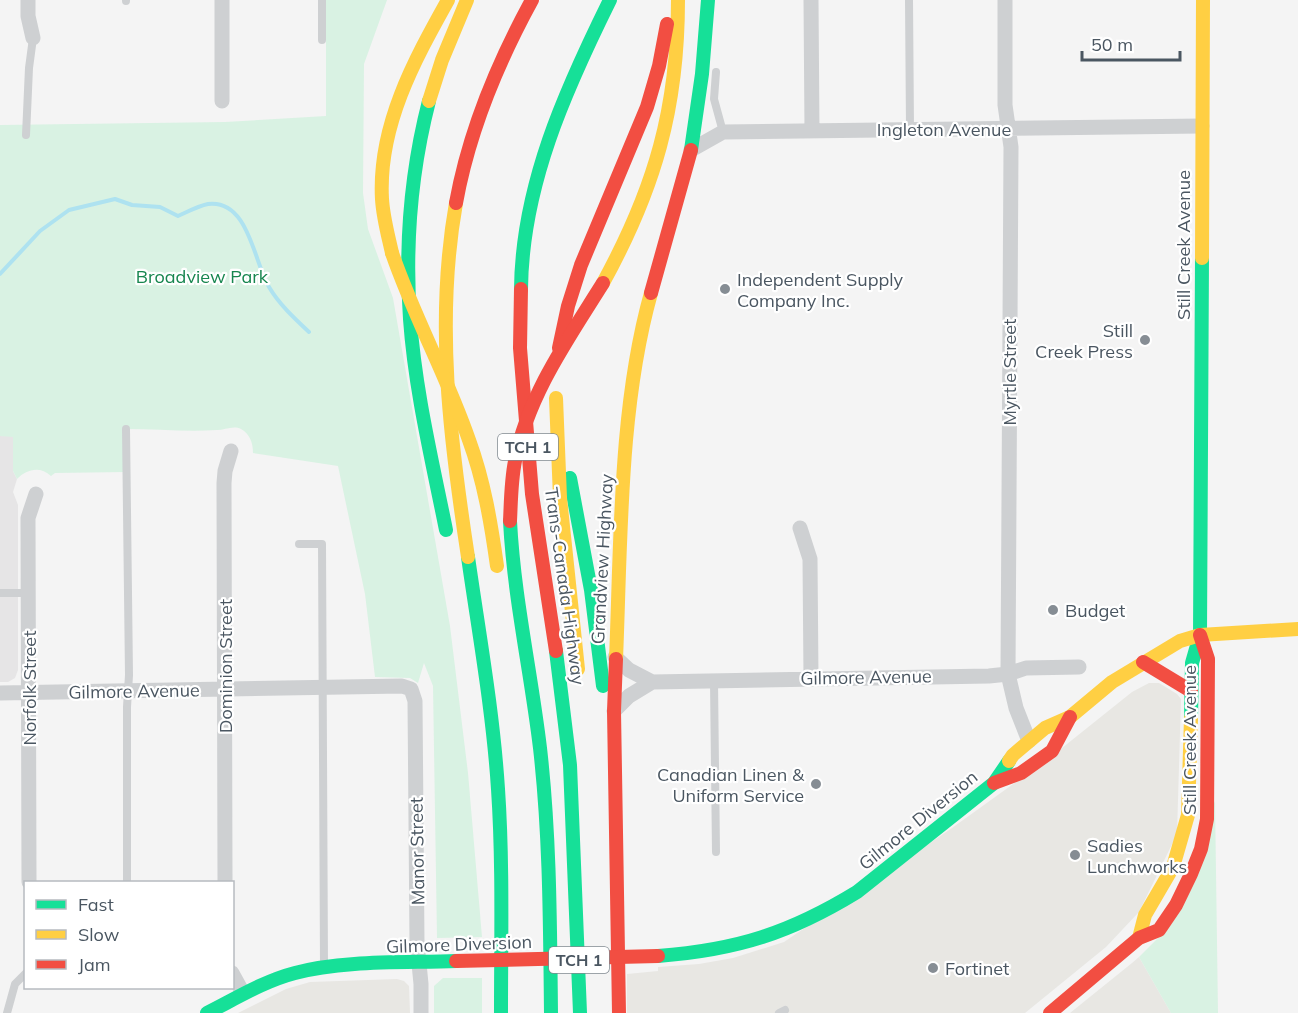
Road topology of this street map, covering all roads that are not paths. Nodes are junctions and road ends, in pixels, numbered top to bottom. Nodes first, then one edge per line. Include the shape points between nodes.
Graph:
1 (28, 0) edge
2 (222, 0) edge
3 (322, 0) edge
4 (448, 0) edge
5 (467, 0) edge
6 (532, 0) edge
7 (610, 0) edge
8 (668, 0) edge
9 (678, 0) edge
10 (708, 0) edge
11 (811, 0) edge
12 (909, 0) edge
13 (1005, 0) edge
14 (1203, 0) edge
15 (33, 38) joint
16 (322, 39) dead end
17 (717, 66) dead end
18 (222, 101) dead end
19 (1202, 126) junction
20 (910, 128) junction
21 (1008, 129) junction
22 (812, 131) junction
23 (723, 132) junction
24 (26, 135) dead end
25 (691, 150) junction
26 (556, 398) junction
27 (126, 429) dead end
28 (231, 451) dead end
29 (36, 494) dead end
30 (800, 528) dead end
31 (299, 544) dead end
32 (449, 549) dead end
33 (498, 572) dead end
34 (0, 593) edge
35 (29, 593) junction
36 (462, 606) dead end
37 (1298, 629) edge
38 (1200, 635) junction
39 (615, 657) junction
40 (1143, 662) junction
41 (1079, 667) dead end
42 (484, 670) junction
43 (1008, 674) junction
44 (811, 678) junction
45 (579, 679) dead end
46 (714, 681) junction
47 (652, 682) junction
48 (322, 687) junction
49 (226, 689) junction
50 (411, 689) joint
51 (128, 691) junction
52 (1191, 691) junction
53 (0, 693) edge
54 (29, 693) junction
55 (614, 711) junction
56 (1070, 717) junction
57 (581, 739) dead end
58 (1029, 741) junction
59 (994, 783) junction
60 (614, 795) junction
61 (716, 852) dead end
62 (29, 881) edge
63 (128, 881) edge
64 (225, 881) edge
65 (577, 908) junction
66 (1138, 938) junction
67 (536, 942) dead end
68 (419, 963) junction
69 (324, 966) junction
70 (24, 975) edge
71 (234, 977) edge
72 (536, 977) dead end
73 (243, 993) junction
74 (7, 1013) edge
75 (207, 1013) edge
76 (421, 1013) edge
77 (501, 1013) edge
78 (551, 1013) edge
79 (580, 1013) edge
80 (618, 1013) edge
81 (1050, 1013) edge

1 - 15 street
2 - 18 street
3 - 16 lane
4 - 33 main road, bridge via 415,59 390,126 382,188 384,218 402,286 453,399 478,466
5 - 32 main road via 444,52 427,112 412,204 410,261 414,359
6 - 42 main road via 497,69 475,129 459,192 444,314 455,468
7 - 65 main road, Trans-Canada Highway / TCH 1 via 576,66 551,129 533,194 521,267 520,348 525,414 532,494 570,765
8 - 26 main road via 665,42 653,92 579,265 560,342
9 - 78 main road, bridge via 676,74 662,149 638,217 532,403 515,458 510,521 545,803
10 - 25 main road, Grandview Highway
11 - 22 street
12 - 20 lane
13 - 21 street, Myrtle Street
14 - 19 main road, Still Creek Avenue
15 - 24 lane
17 - 23 lane via 714,99
19 - 21 street, Ingleton Avenue
19 - 38 main road, Still Creek Avenue
20 - 21 street, Ingleton Avenue
20 - 22 street, Ingleton Avenue
21 - 43 street, Myrtle Street
22 - 23 street, Ingleton Avenue
23 - 25 street, Ingleton Avenue
25 - 39 main road, Grandview Highway via 636,358 624,473
26 - 45 main road via 560,498
26 - 60 main road via 591,590
27 - 51 lane
28 - 49 street, Dominion Street via 224,483
29 - 35 street, Norfolk Street via 28,518
30 - 44 street via 810,559
31 - 48 lane via 322,544
34 - 35 lane
35 - 54 street, Norfolk Street
36 - 42 main road
37 - 38 main road
38 - 40 main road, Gilmore Diversion via 1180,641
38 - 52 main road, Still Creek Avenue via 1192,663
38 - 66 main road, Still Creek Avenue via 1208,658 1207,819 1201,849 1176,905 1158,930
39 - 47 street
39 - 55 main road, Grandview Highway
40 - 52 main road
40 - 56 main road, Gilmore Diversion
41 - 43 street, Gilmore Avenue via 1026,668
42 - 77 main road via 501,831
43 - 44 street, Gilmore Avenue
43 - 58 street, Myrtle Street
44 - 46 street, Gilmore Avenue
46 - 47 street, Gilmore Avenue
46 - 61 lane
47 - 55 street
48 - 49 street, Gilmore Avenue
48 - 50 street, Gilmore Avenue
48 - 69 lane
49 - 51 street, Gilmore Avenue
49 - 64 street, Dominion Street
50 - 68 street, Manor Street via 415,701
51 - 54 street, Gilmore Avenue
51 - 63 lane
52 - 66 main road, Still Creek Avenue via 1188,815 1173,867 1145,915
53 - 54 street, Gilmore Avenue
54 - 62 street, Norfolk Street
55 - 60 main road, Grandview Highway
56 - 58 main road, Gilmore Diversion via 1045,728
56 - 59 main road, Gilmore Diversion via 1052,751 1021,773
57 - 65 main road
58 - 59 main road, Gilmore Diversion via 1013,755
59 - 68 main road, Gilmore Diversion, bridge via 857,892 817,917 733,948 658,956
60 - 80 main road, Grandview Highway
65 - 79 main road, Trans-Canada Highway / TCH 1
66 - 81 main road
67 - 72 main road
68 - 69 main road, Gilmore Diversion
68 - 76 street, Manor Street
69 - 73 main road, Gilmore Diversion via 293,973
70 - 74 lane via 15,984
71 - 73 street
73 - 75 main road, Gilmore Diversion

